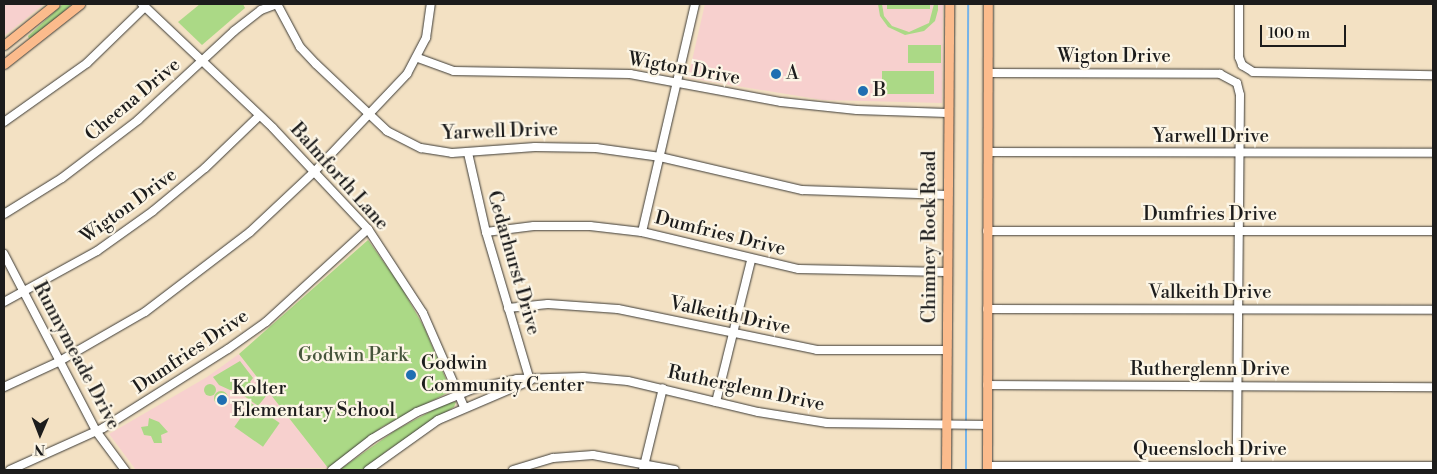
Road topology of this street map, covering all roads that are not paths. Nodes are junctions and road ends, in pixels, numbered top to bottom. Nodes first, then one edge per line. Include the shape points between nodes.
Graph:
1 (55, 4) edge
2 (80, 4) edge
3 (277, 4) edge
4 (432, 4) edge
5 (695, 4) edge
6 (949, 4) edge
7 (988, 4) edge
8 (1240, 4) edge
9 (143, 5) edge
10 (18, 35) junction
11 (4, 45) edge
12 (28, 48) junction
13 (418, 58) junction
14 (203, 63) junction
15 (4, 64) edge
16 (988, 73) junction
17 (1433, 75) edge
18 (678, 81) junction
19 (947, 113) junction
20 (369, 115) junction
21 (259, 116) junction
22 (4, 122) edge
23 (988, 152) junction
24 (468, 153) junction
25 (1239, 153) junction
26 (1433, 153) edge
27 (660, 157) junction
28 (315, 171) junction
29 (947, 195) junction
30 (4, 214) edge
31 (368, 229) junction
32 (987, 231) junction
33 (1238, 231) junction
34 (1433, 231) edge
35 (486, 232) junction
36 (642, 232) junction
37 (4, 254) edge
38 (751, 261) junction
39 (946, 272) junction
40 (22, 294) junction
41 (4, 302) edge
42 (508, 308) junction
43 (987, 309) junction
44 (1238, 309) junction
45 (1433, 310) edge
46 (733, 334) junction
47 (946, 350) junction
48 (58, 362) junction
49 (530, 381) junction
50 (988, 385) junction
51 (1238, 386) junction
52 (4, 387) edge
53 (1433, 387) edge
54 (663, 388) junction
55 (459, 395) junction
56 (716, 402) junction
57 (464, 407) junction
58 (946, 424) junction
59 (987, 425) junction
60 (96, 431) junction
61 (644, 466) edge
62 (1433, 466) edge
63 (987, 468) edge
64 (1237, 468) edge
65 (1316, 468) edge
66 (1392, 468) edge
67 (10, 470) edge
68 (125, 470) edge
69 (332, 470) edge
70 (368, 470) edge
71 (513, 470) edge
72 (675, 470) edge
73 (946, 470) edge

1 - 10 main road
2 - 12 main road
3 - 14 street, Cheena Drive via 252,16
3 - 20 street, Yarwell Drive via 300,47
4 - 13 street via 430,26
5 - 18 street
6 - 19 main road, Chimney Rock Road
7 - 16 main road
8 - 17 street via 1239,57 1246,68 1259,74
9 - 14 street, Balmforth Lane
9 - 22 street via 87,63
10 - 11 main road
10 - 12 main road
12 - 15 main road
13 - 18 street, Wigton Drive via 454,71 606,73
13 - 20 street via 402,81
14 - 21 street, Balmforth Lane
14 - 30 street, Cheena Drive via 154,108 62,178
16 - 23 main road
16 - 25 street, Wigton Drive via 1220,74 1237,83
18 - 19 street, Wigton Drive via 727,93 810,106
18 - 27 street
19 - 29 main road, Chimney Rock Road
20 - 24 street, Yarwell Drive via 387,131 420,148
20 - 28 street
21 - 28 street, Balmforth Lane
21 - 40 street, Wigton Drive via 205,168 153,211 97,250
23 - 25 street, Yarwell Drive
23 - 32 main road
24 - 27 street, Yarwell Drive via 572,146
24 - 35 street, Cedarhurst Drive
25 - 26 street, Yarwell Drive
25 - 33 street
27 - 29 street, Yarwell Drive via 802,190
27 - 36 street
28 - 31 street, Balmforth Lane
28 - 48 street via 250,232 197,275 145,312
29 - 39 main road, Chimney Rock Road
31 - 55 street, Balmforth Lane via 423,313
31 - 60 street, Dumfries Drive via 266,322 158,395
32 - 33 street, Dumfries Drive
32 - 43 main road
33 - 34 street, Dumfries Drive
33 - 44 street
35 - 36 street, Dumfries Drive via 556,225
35 - 42 street, Cedarhurst Drive
36 - 38 street, Dumfries Drive
37 - 40 street, Runnymeade Drive
38 - 39 street, Dumfries Drive via 820,271
38 - 46 street
39 - 47 main road, Chimney Rock Road
40 - 41 street, Wigton Drive
40 - 48 street, Runnymeade Drive
42 - 46 street, Valkeith Drive via 548,304 591,305
42 - 49 street, Cedarhurst Drive
43 - 44 street, Valkeith Drive
43 - 50 main road
44 - 45 street, Valkeith Drive
44 - 51 street
46 - 47 street, Valkeith Drive via 817,350
46 - 56 street
47 - 58 main road, Chimney Rock Road
48 - 52 street
48 - 60 street, Runnymeade Drive
49 - 54 street, Rutherglenn Drive via 583,377
49 - 55 street, Rutherglenn Drive via 494,384
49 - 57 street, Rutherglenn Drive
50 - 51 street, Rutherglenn Drive
50 - 59 main road
51 - 53 street, Rutherglenn Drive
51 - 64 street
54 - 56 street, Rutherglenn Drive
54 - 61 street
55 - 57 street, Balmforth Lane
55 - 69 street, Rutherglenn Drive via 417,412 383,431
56 - 58 street, Rutherglenn Drive via 818,422
57 - 70 street, Rutherglenn Drive via 408,439
58 - 59 street, Rutherglenn Drive
58 - 73 main road, Chimney Rock Road
59 - 63 main road
60 - 67 street, Dumfries Drive
60 - 68 street, Runnymeade Drive
61 - 71 street via 612,457 572,456
61 - 72 street
62 - 66 street, Queensloch Drive
63 - 64 street, Queensloch Drive
64 - 65 street, Queensloch Drive
65 - 66 street, Queensloch Drive

